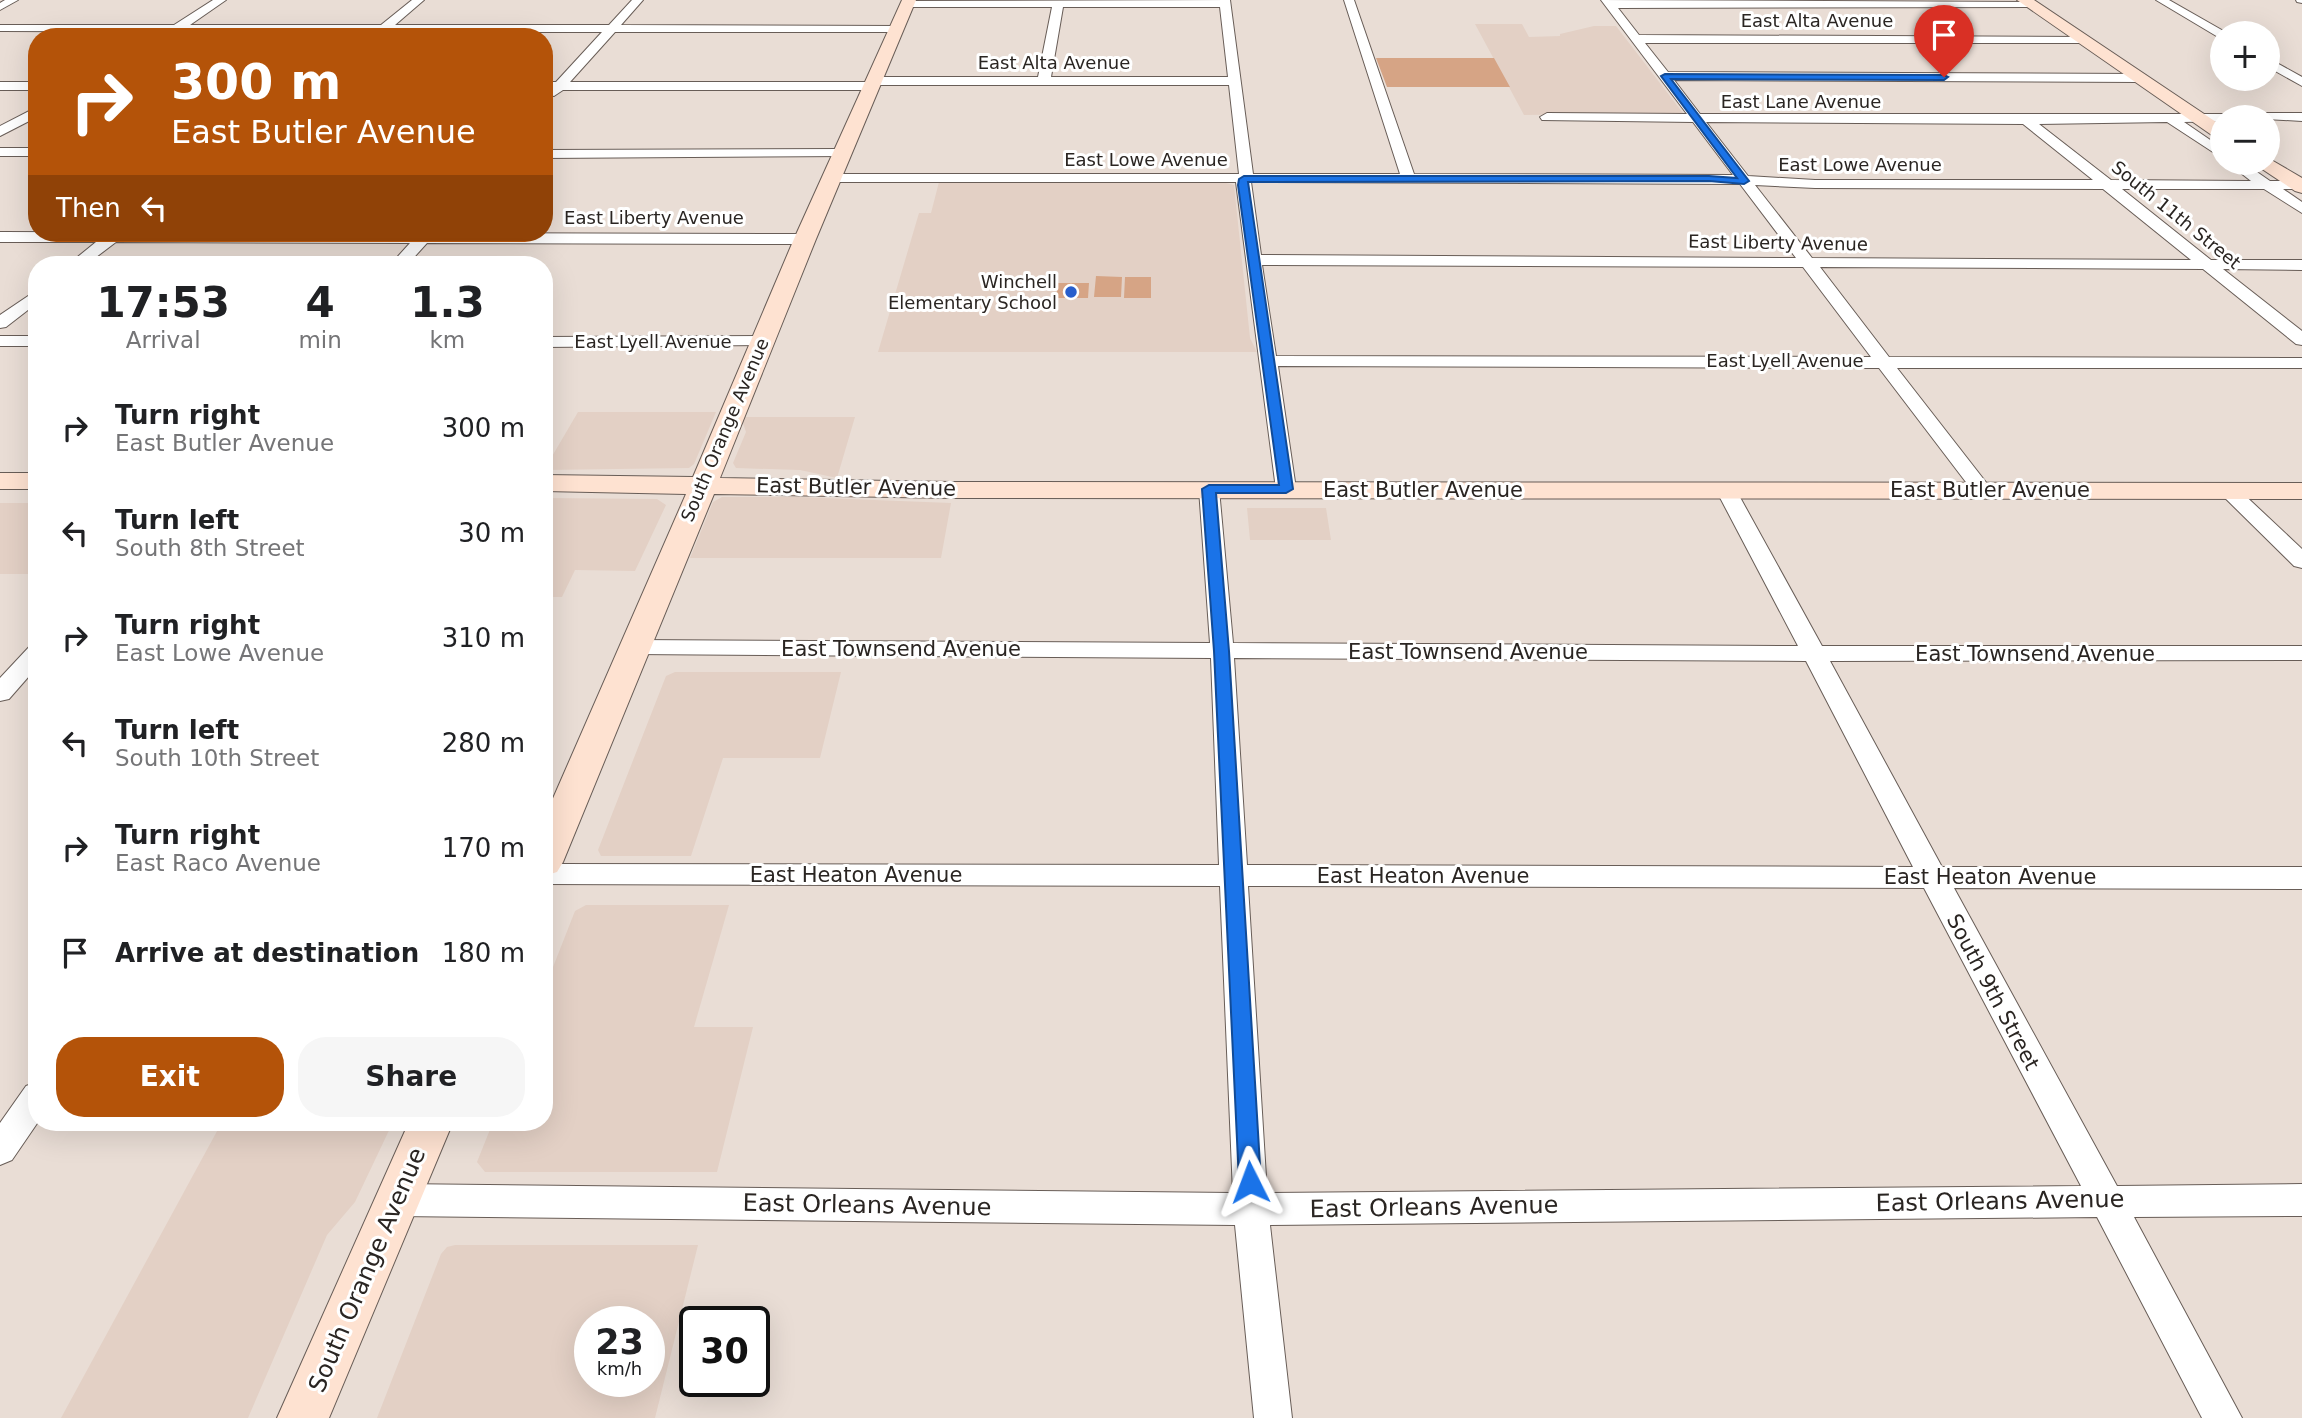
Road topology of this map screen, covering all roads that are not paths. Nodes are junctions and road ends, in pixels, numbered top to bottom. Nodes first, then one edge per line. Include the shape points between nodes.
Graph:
1 (13, 0) edge
2 (220, 0) edge
3 (419, 0) edge
4 (638, 0) edge
5 (1349, 0) edge
6 (2161, 0) edge
7 (908, 2) edge
8 (1059, 2) edge
9 (1226, 2) edge
10 (1608, 2) edge
11 (2028, 3) edge
12 (0, 7) edge
13 (0, 28) edge
14 (28, 28) edge
15 (178, 28) edge
16 (384, 28) edge
17 (553, 29) edge
18 (612, 29) junction
19 (897, 29) junction
20 (2210, 29) edge
21 (1636, 38) junction
22 (2081, 39) junction
23 (2280, 69) edge
24 (1665, 76) junction
25 (2139, 78) junction
26 (1044, 80) junction
27 (1233, 81) junction
28 (2302, 82) edge
29 (874, 83) junction
30 (0, 86) edge
31 (28, 86) edge
32 (553, 86) edge
33 (559, 86) junction
34 (553, 93) edge
35 (28, 116) edge
36 (1547, 117) dead end
37 (2280, 117) edge
38 (2302, 117) edge
39 (2200, 118) junction
40 (2210, 118) edge
41 (1697, 119) junction
42 (2026, 120) junction
43 (2172, 120) junction
44 (2210, 125) edge
45 (0, 132) edge
46 (2210, 146) edge
47 (0, 152) edge
48 (28, 152) edge
49 (553, 154) edge
50 (836, 166) junction
51 (2280, 172) edge
52 (2253, 175) edge
53 (1244, 179) junction
54 (1409, 179) junction
55 (1744, 181) junction
56 (2266, 184) junction
57 (2108, 185) junction
58 (2301, 185) edge
59 (2302, 209) edge
60 (553, 236) edge
61 (0, 237) edge
62 (28, 237) edge
63 (805, 239) junction
64 (106, 242) edge
65 (420, 242) edge
66 (87, 256) edge
67 (407, 256) edge
68 (1254, 260) junction
69 (1807, 263) junction
70 (2207, 265) junction
71 (2302, 265) edge
72 (28, 302) edge
73 (0, 323) edge
74 (2302, 340) edge
75 (0, 341) edge
76 (28, 341) edge
77 (762, 341) junction
78 (553, 342) edge
79 (1268, 361) junction
80 (1882, 362) junction
81 (2302, 363) edge
82 (0, 481) edge
83 (28, 481) edge
84 (553, 483) edge
85 (702, 484) junction
86 (1209, 489) junction
87 (1286, 489) junction
88 (1726, 490) junction
89 (1982, 490) junction
90 (2228, 491) junction
91 (2302, 491) edge
92 (2302, 561) edge
93 (634, 647) junction
94 (1222, 651) junction
95 (2302, 653) edge
96 (1814, 654) junction
97 (28, 661) edge
98 (28, 680) edge
99 (4, 684) edge
100 (553, 840) edge
101 (553, 874) edge
102 (1233, 876) junction
103 (1932, 877) junction
104 (2302, 878) edge
105 (28, 1109) edge
106 (428, 1131) edge
107 (0, 1150) edge
108 (2104, 1199) junction
109 (397, 1200) junction
110 (2302, 1200) edge
111 (1251, 1209) junction
112 (303, 1418) edge
113 (1273, 1418) edge
114 (2223, 1418) edge

1 - 12 street
2 - 15 street
3 - 16 street
4 - 18 street
5 - 54 street
6 - 20 street
7 - 8 street
7 - 19 street, South Orange Avenue
8 - 9 street
8 - 26 street
9 - 27 street
10 - 11 street
10 - 21 street
11 - 22 street
13 - 14 street
17 - 18 street
18 - 19 street
18 - 33 street
19 - 29 street, South Orange Avenue
21 - 22 street, East Alta Avenue
21 - 24 street
22 - 25 street
23 - 28 street
24 - 25 street
24 - 41 street
25 - 39 street
26 - 27 street, East Alta Avenue
26 - 29 street, East Alta Avenue
27 - 53 street
29 - 33 street, East Alta Avenue
29 - 50 street, South Orange Avenue
30 - 31 street
32 - 33 street, East Alta Avenue
33 - 34 street
35 - 45 street
36 - 41 street, East Lane Avenue
37 - 38 street
39 - 40 street, East Lane Avenue
39 - 43 street, East Lane Avenue
39 - 44 street
41 - 42 street, East Lane Avenue
41 - 55 street
42 - 43 street, East Lane Avenue
42 - 57 street, South 11th Street
43 - 46 street
47 - 48 street
49 - 50 street, East Lowe Avenue
50 - 53 street, East Lowe Avenue
50 - 63 street, South Orange Avenue
51 - 58 street
52 - 56 street
53 - 54 street, East Lowe Avenue
53 - 68 street
54 - 55 street, East Lowe Avenue
55 - 57 street, East Lowe Avenue
55 - 69 street
56 - 57 street, East Lowe Avenue
56 - 58 street, East Lowe Avenue
56 - 59 street
57 - 70 street, South 11th Street
60 - 63 street, East Liberty Avenue
61 - 62 street, East Liberty Avenue
63 - 77 street, South Orange Avenue
64 - 66 street
65 - 67 street
68 - 69 street, East Liberty Avenue
68 - 79 street
69 - 70 street, East Liberty Avenue
69 - 80 street
70 - 71 street, East Liberty Avenue
70 - 74 street, South 11th Street
72 - 73 street
75 - 76 street
77 - 78 street, East Lyell Avenue
77 - 85 street, South Orange Avenue
79 - 80 street, East Lyell Avenue
79 - 87 street
80 - 81 street, East Lyell Avenue
80 - 89 street
82 - 83 street
84 - 85 street, East Butler Avenue
85 - 86 street, East Butler Avenue via 952,490
85 - 93 street, South Orange Avenue
86 - 87 street, East Butler Avenue
86 - 94 street
87 - 88 street, East Butler Avenue
88 - 89 street, East Butler Avenue
88 - 96 street, South 9th Street
89 - 90 street, East Butler Avenue
90 - 91 street, East Butler Avenue
90 - 92 street
93 - 94 street, East Townsend Avenue
93 - 100 street, South Orange Avenue
94 - 96 street, East Townsend Avenue
94 - 102 street
95 - 96 street, East Townsend Avenue
96 - 103 street, South 9th Street
97 - 99 street
98 - 99 street
101 - 102 street, East Heaton Avenue
102 - 103 street, East Heaton Avenue
102 - 111 street
103 - 104 street, East Heaton Avenue
103 - 108 street, South 9th Street
105 - 107 street
106 - 109 street, South Orange Avenue
108 - 110 street, East Orleans Avenue
108 - 111 street, East Orleans Avenue
108 - 114 street, South 9th Street
109 - 111 street, East Orleans Avenue
109 - 112 street, South Orange Avenue
111 - 113 street

